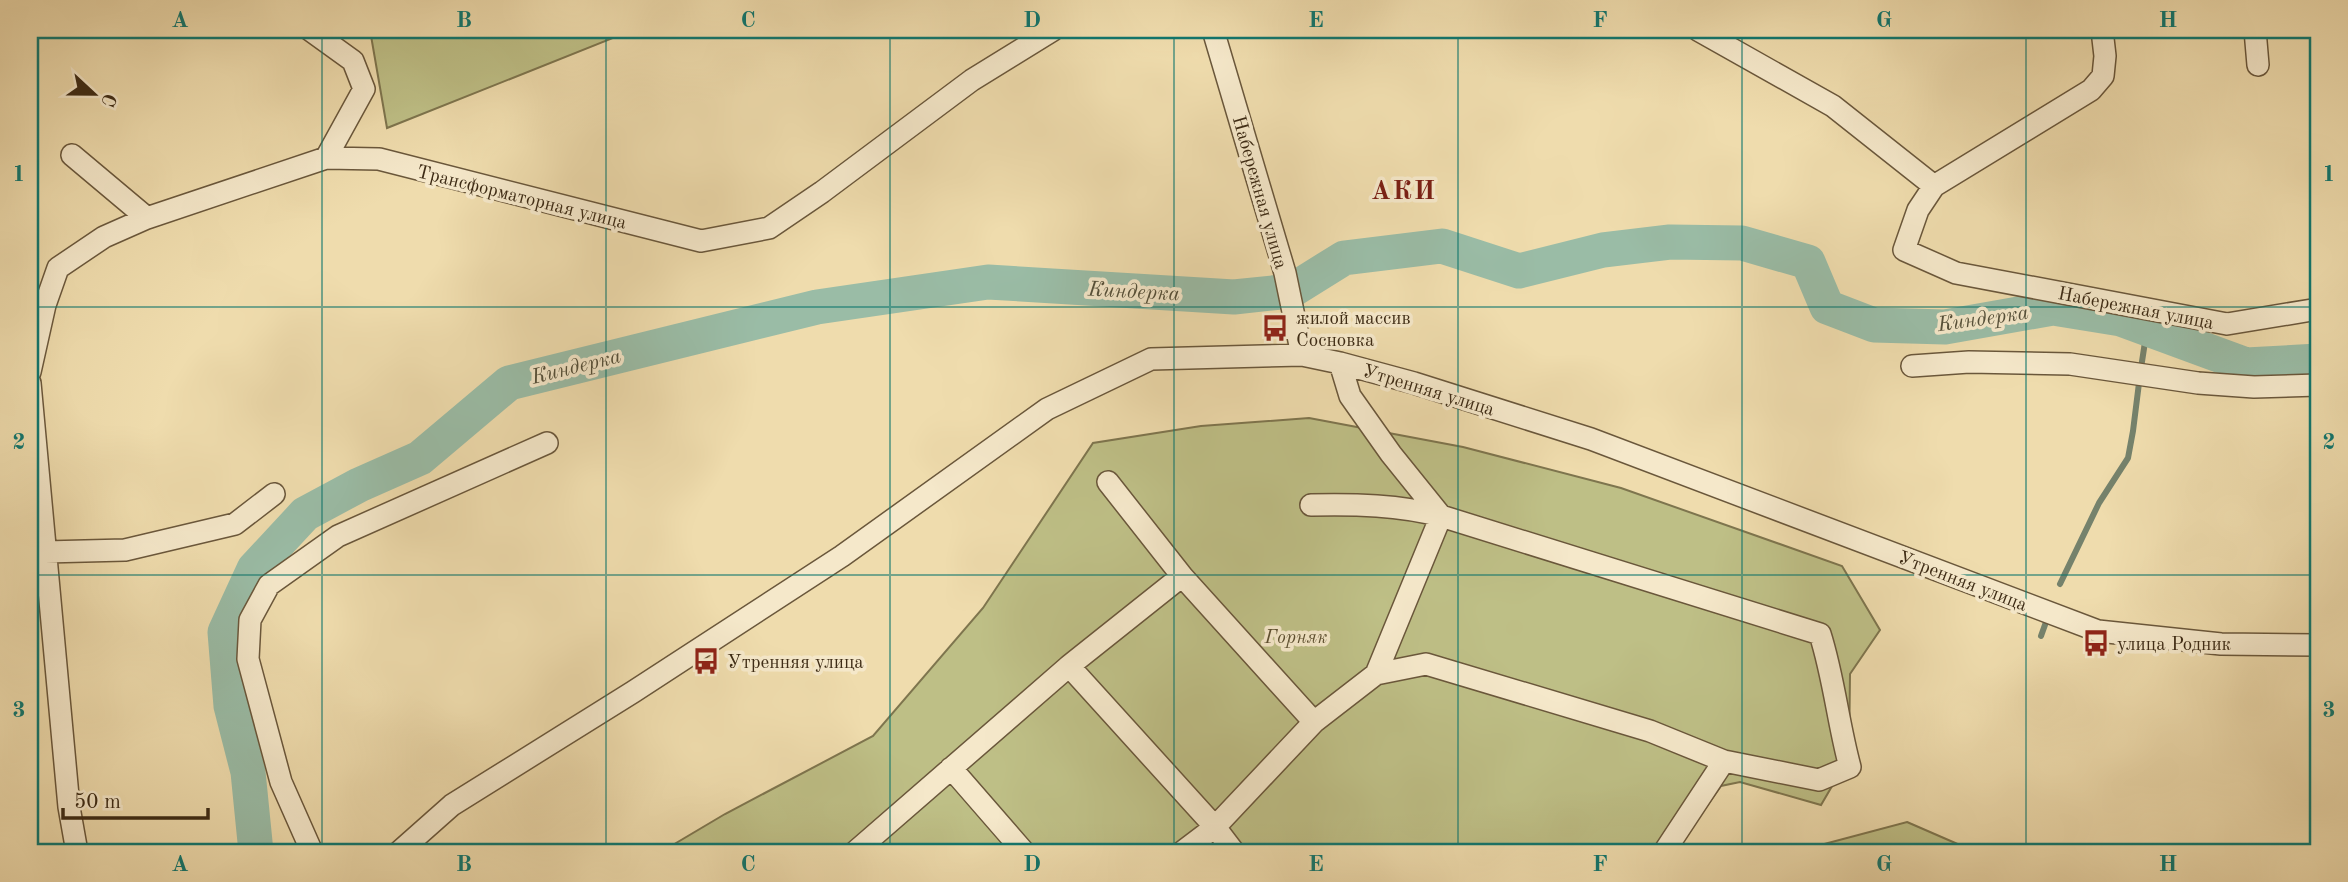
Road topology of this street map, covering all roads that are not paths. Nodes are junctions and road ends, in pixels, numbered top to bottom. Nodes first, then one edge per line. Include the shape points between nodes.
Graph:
1 (310, 30) edge
2 (1053, 30) edge
3 (1213, 30) edge
4 (1698, 30) edge
5 (2102, 30) edge
6 (2255, 30) edge
7 (2258, 65) dead end
8 (72, 155) dead end
9 (326, 158) junction
10 (1934, 186) junction
11 (147, 218) junction
12 (2318, 309) edge
13 (1302, 355) junction
14 (1340, 363) junction
15 (1912, 366) dead end
16 (30, 372) edge
17 (30, 383) edge
18 (2318, 385) edge
19 (547, 443) dead end
20 (1108, 482) dead end
21 (274, 494) dead end
22 (1311, 505) dead end
23 (1441, 516) junction
24 (46, 552) junction
25 (1182, 576) junction
26 (2318, 645) edge
27 (1069, 666) junction
28 (1376, 674) junction
29 (1314, 722) junction
30 (1724, 761) junction
31 (951, 768) junction
32 (1215, 827) junction
33 (77, 852) edge
34 (312, 852) edge
35 (398, 852) edge
36 (855, 852) edge
37 (1024, 852) edge
38 (1182, 852) edge
39 (1234, 852) edge
40 (1664, 852) edge

1 - 9 street via 353,61 364,89
2 - 9 street, Трансформаторная улица via 972,80 769,228 701,241 379,159
3 - 13 street, Набережная улица via 1285,273
4 - 10 street via 1833,106
5 - 10 street, Набережная улица via 2103,76 2091,90
6 - 7 street
8 - 11 street
9 - 11 street, Трансформаторная улица
10 - 12 street, Набережная улица via 1918,210 1904,250 1955,272 2227,324
11 - 16 street, Трансформаторная улица via 104,237 58,268
13 - 14 street, Утренняя улица
13 - 35 street, Утренняя улица via 1151,359 1047,409 842,556 452,805
14 - 23 street via 1350,396
14 - 26 street, Утренняя улица via 1591,439 2098,631 2221,644
15 - 18 street via 2070,364 2198,383
17 - 24 street
19 - 34 street via 338,536 270,584 250,620 248,659 281,782
20 - 25 street
21 - 24 street via 235,524 125,550
22 - 23 street via 1352,504
23 - 28 street
23 - 30 street via 1820,634 1850,767 1819,780
24 - 33 street
25 - 27 street
25 - 29 street
27 - 31 street
27 - 32 street
28 - 29 street
28 - 30 street via 1426,664 1650,731
29 - 32 street
30 - 40 street
31 - 36 street
31 - 37 street
32 - 38 street
32 - 39 street

